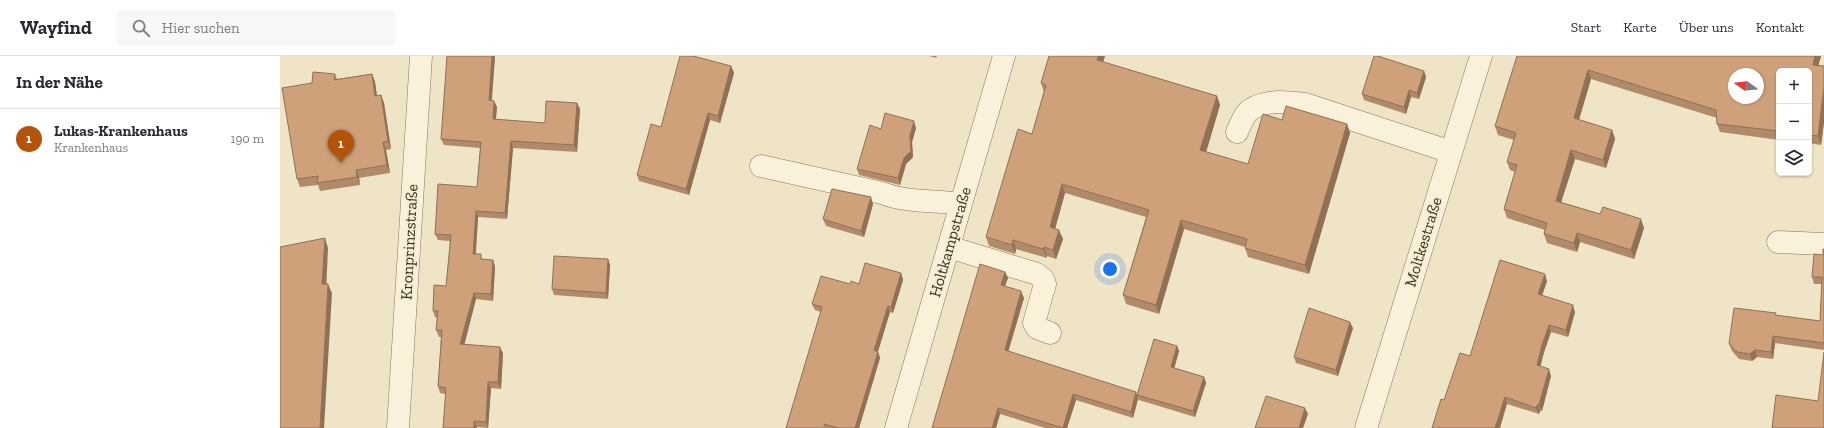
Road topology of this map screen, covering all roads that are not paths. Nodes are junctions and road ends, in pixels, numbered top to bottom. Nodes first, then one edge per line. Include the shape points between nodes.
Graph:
1 (421, 56) edge
2 (1004, 56) edge
3 (1481, 56) edge
4 (1237, 132) dead end
5 (1451, 152) junction
6 (761, 166) dead end
7 (961, 204) junction
8 (1778, 242) dead end
9 (1824, 244) edge
10 (949, 247) junction
11 (1050, 332) dead end
12 (398, 428) edge
13 (896, 428) edge
14 (1366, 428) edge

1 - 12 street, Kronprinzstraße
2 - 7 street, Holtkampstraße
3 - 5 street, Moltkestraße
4 - 5 street via 1248,111 1264,104 1305,104
5 - 14 street, Moltkestraße
6 - 7 street via 895,198
7 - 10 street, Holtkampstraße
8 - 9 street
10 - 11 street via 1037,274 1043,279 1045,284 1034,323 1037,328
10 - 13 street, Holtkampstraße

